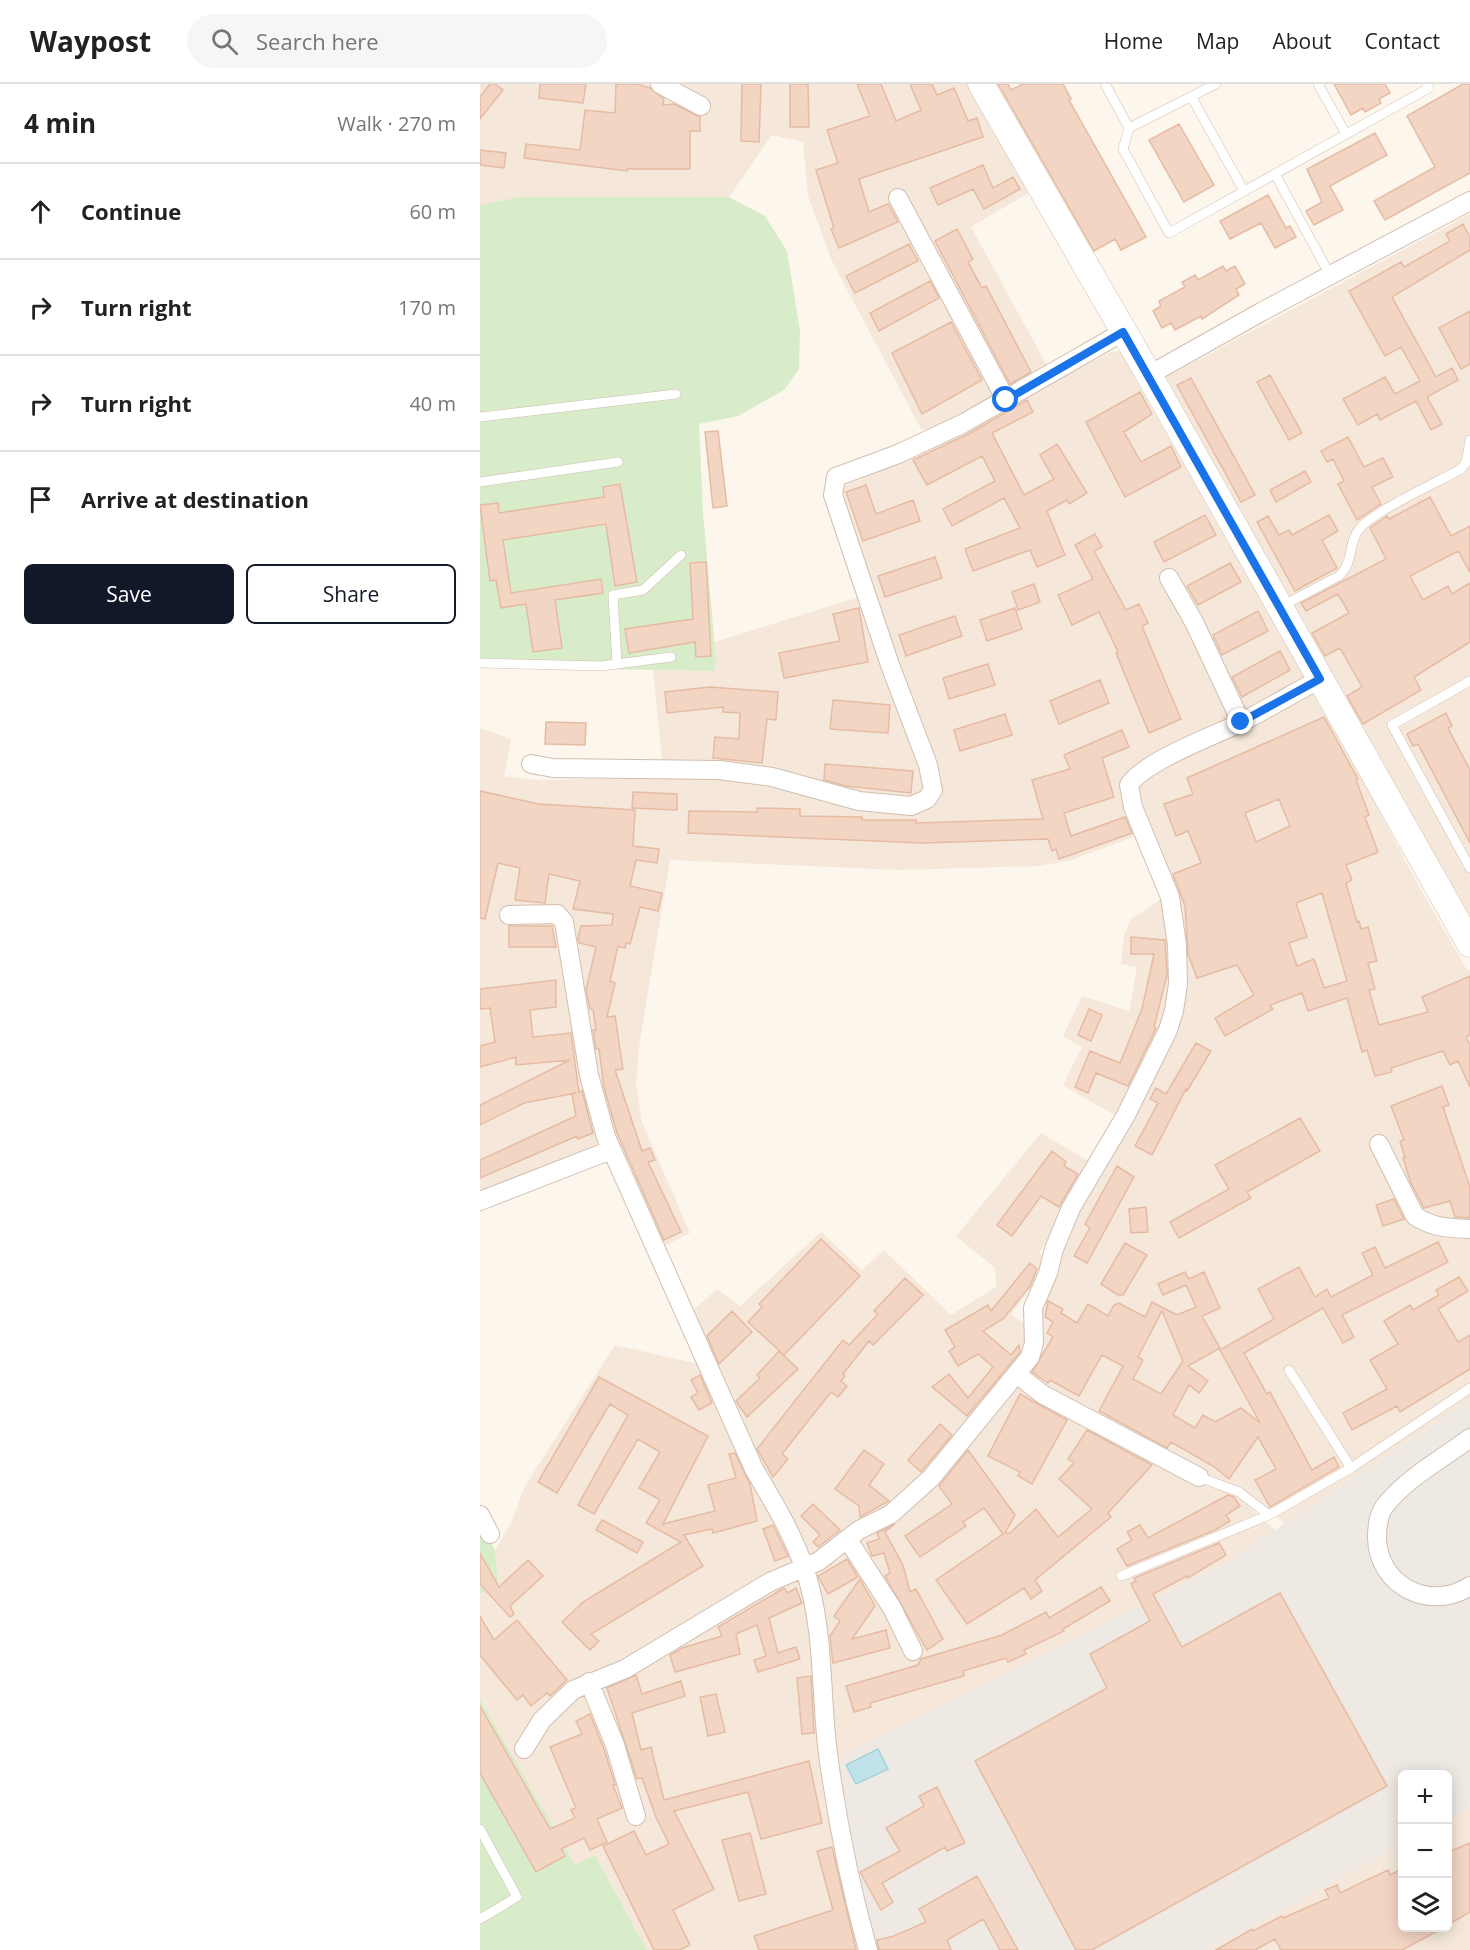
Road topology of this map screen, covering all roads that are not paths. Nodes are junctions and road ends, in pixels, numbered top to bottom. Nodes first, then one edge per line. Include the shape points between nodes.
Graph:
1 (660, 84) edge
2 (981, 84) edge
3 (1106, 84) edge
4 (1216, 84) edge
5 (1318, 84) edge
6 (1427, 84) edge
7 (1192, 98) junction
8 (701, 106) dead end
9 (1130, 128) junction
10 (1346, 134) junction
11 (1275, 174) junction
12 (1244, 191) junction
13 (898, 198) dead end
14 (1470, 201) edge
15 (1330, 275) junction
16 (1123, 332) junction
17 (1149, 375) junction
18 (676, 394) dead end
19 (1006, 400) junction
20 (480, 417) edge
21 (1470, 440) edge
22 (618, 462) dead end
23 (480, 482) edge
24 (681, 555) dead end
25 (1169, 578) dead end
26 (1279, 607) junction
27 (671, 657) dead end
28 (480, 663) edge
29 (617, 664) junction
30 (1320, 679) junction
31 (1470, 681) edge
32 (1241, 722) junction
33 (531, 764) dead end
34 (1470, 868) edge
35 (509, 915) dead end
36 (1470, 944) edge
37 (1379, 1144) dead end
38 (611, 1150) junction
39 (480, 1201) edge
40 (1470, 1229) edge
41 (1289, 1370) dead end
42 (1017, 1374) junction
43 (1470, 1389) edge
44 (1470, 1438) edge
45 (1351, 1468) junction
46 (1199, 1477) joint
47 (480, 1515) edge
48 (1269, 1515) junction
49 (490, 1534) dead end
50 (848, 1540) junction
51 (805, 1569) junction
52 (1121, 1576) dead end
53 (1470, 1586) edge
54 (913, 1651) dead end
55 (589, 1682) junction
56 (524, 1749) dead end
57 (636, 1816) dead end
58 (480, 1829) edge
59 (480, 1918) edge
60 (868, 1950) edge

1 - 8 street
2 - 16 street
3 - 9 lane
4 - 7 lane
5 - 10 lane
6 - 10 lane via 1429,88
7 - 9 lane
7 - 12 lane
9 - 12 lane via 1123,149 1169,233
10 - 11 lane
11 - 12 lane
11 - 15 lane
13 - 19 street
14 - 15 street
15 - 17 street
16 - 17 street
16 - 19 street
17 - 26 street
18 - 20 lane
19 - 33 street via 898,454 836,477 833,495 928,765 933,790 927,799 911,806 859,801 772,777 719,770 553,768
21 - 26 lane via 1461,469 1374,517 1356,535 1350,561 1339,576
22 - 23 lane
24 - 29 lane via 643,590 613,595
25 - 32 street
26 - 30 street
27 - 29 lane
28 - 29 lane
30 - 32 street
30 - 36 street
31 - 34 lane via 1392,725
32 - 42 street via 1153,765 1134,776 1129,785 1133,807 1174,913 1178,984 1174,1011 1126,1115 1071,1208 1033,1308 1034,1343 1030,1357
35 - 38 street via 557,914 564,922 589,1075
37 - 40 street via 1415,1216 1440,1228
38 - 39 street
38 - 51 street via 754,1469
41 - 45 lane
42 - 46 street via 1042,1394
42 - 50 street via 931,1478 891,1514
43 - 45 lane
44 - 53 street via 1404,1487 1383,1508 1377,1541 1386,1572 1415,1593 1439,1596
45 - 48 lane
46 - 48 lane via 1239,1492
47 - 49 street
48 - 52 lane
50 - 51 street
50 - 54 street via 892,1608
51 - 55 street via 770,1582 625,1669
51 - 60 street via 819,1634 828,1753 838,1821
55 - 56 street via 573,1690 542,1720
55 - 57 street via 615,1744
58 - 59 lane via 517,1897

